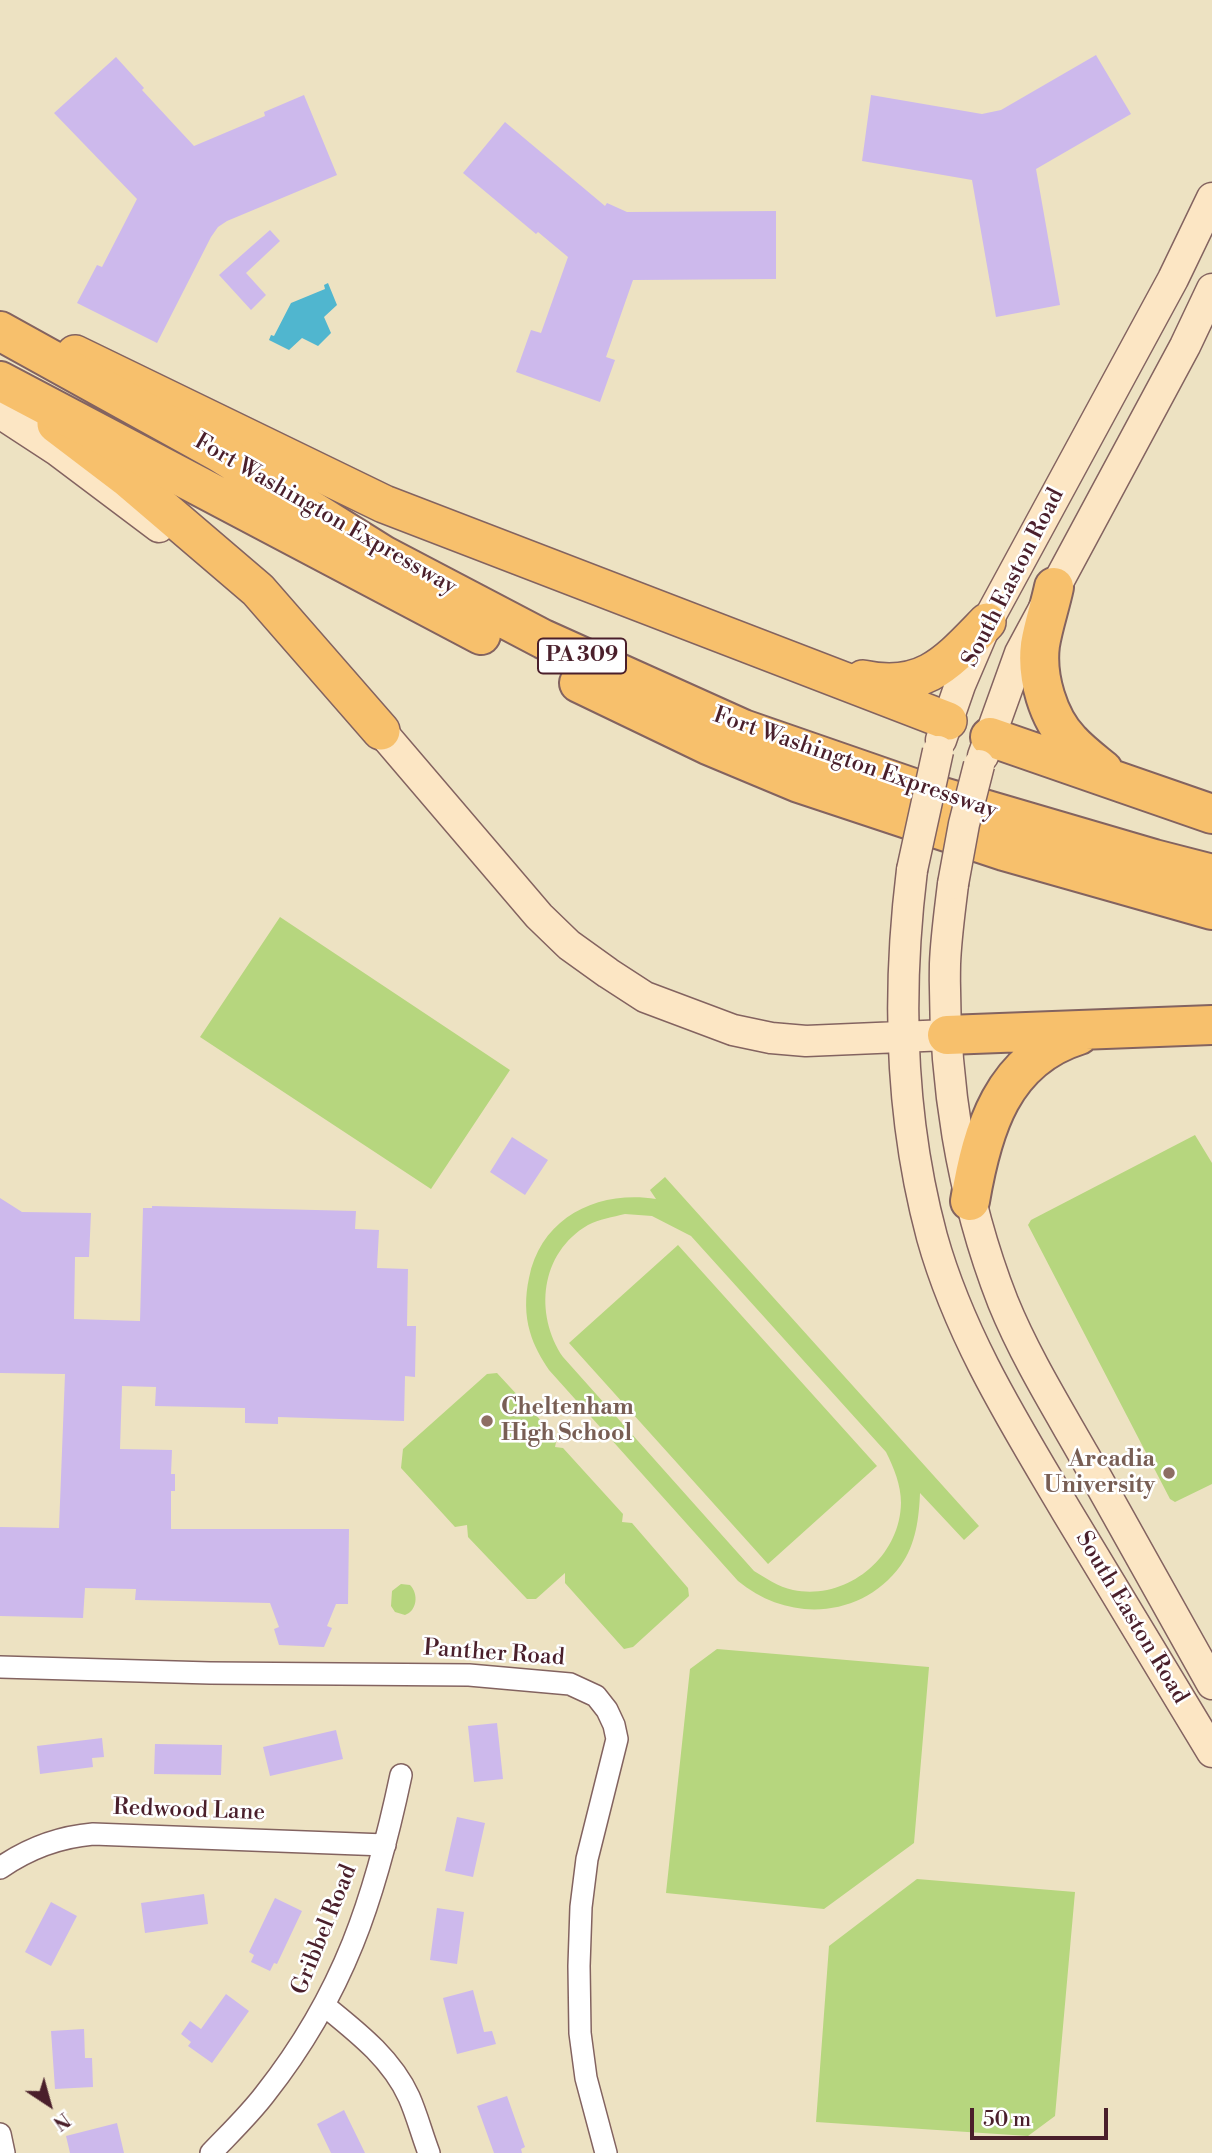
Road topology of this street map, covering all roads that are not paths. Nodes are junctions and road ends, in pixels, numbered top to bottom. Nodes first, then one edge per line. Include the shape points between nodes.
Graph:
1 (1212, 198) edge
2 (1212, 289) edge
3 (0, 319) edge
4 (0, 331) edge
5 (0, 381) edge
6 (0, 387) edge
7 (0, 413) edge
8 (1054, 587) junction
9 (987, 622) junction
10 (811, 668) junction
11 (382, 731) junction
12 (943, 736) junction
13 (985, 751) junction
14 (1115, 781) junction
15 (1212, 814) edge
16 (1212, 874) edge
17 (1212, 909) edge
18 (1212, 1025) edge
19 (1100, 1029) junction
20 (947, 1035) junction
21 (902, 1037) junction
22 (970, 1201) junction
23 (0, 1667) edge
24 (1212, 1684) edge
25 (1204, 1721) edge
26 (1212, 1752) edge
27 (401, 1775) dead end
28 (385, 1845) junction
29 (0, 1868) edge
30 (325, 2006) junction
31 (0, 2134) edge
32 (4, 2153) edge
33 (211, 2153) edge
34 (429, 2153) edge
35 (606, 2153) edge

1 - 9 main road, South Easton Road via 1173,279
2 - 8 main road, South Easton Road
3 - 10 highway via 384,504
4 - 16 highway, Fort Washington Expressway / PA 309 via 220,453 383,555 543,639 743,729 922,791
5 - 17 highway, Fort Washington Expressway / PA 309 via 430,610 708,745 799,783 1004,851
6 - 11 highway via 77,438 223,558 289,623
7 - 11 main road via 143,514 234,589
8 - 13 main road, South Easton Road via 1020,653
8 - 14 highway via 1040,645 1042,686 1068,740
9 - 10 highway via 948,662 921,678 898,683 873,681
9 - 12 main road, South Easton Road
10 - 12 highway
11 - 21 main road via 539,916 569,945 645,997 733,1030 771,1038
12 - 13 main road
12 - 21 main road, South Easton Road, bridge via 912,870 904,931
13 - 14 highway
13 - 20 main road, South Easton Road, bridge via 953,884 945,962
14 - 15 highway
18 - 19 highway
19 - 20 highway
19 - 22 highway via 1047,1049 1009,1086 986,1131
20 - 21 main road
20 - 22 main road, South Easton Road via 954,1112
21 - 25 main road, South Easton Road via 910,1123 933,1238 974,1347 1005,1409
22 - 24 main road, South Easton Road via 1004,1303 1036,1371
23 - 35 street, Panther Road via 469,1675 570,1684 596,1696 607,1710 617,1739 587,1859 581,1907 580,2033 586,2078
25 - 26 main road, South Easton Road
27 - 28 street, Gribbel Road
28 - 29 street, Redwood Lane via 93,1834 47,1842
28 - 30 street, Gribbel Road via 370,1900
30 - 33 street, Gribbel Road via 264,2097
30 - 34 street via 390,2066 409,2097
31 - 32 street

